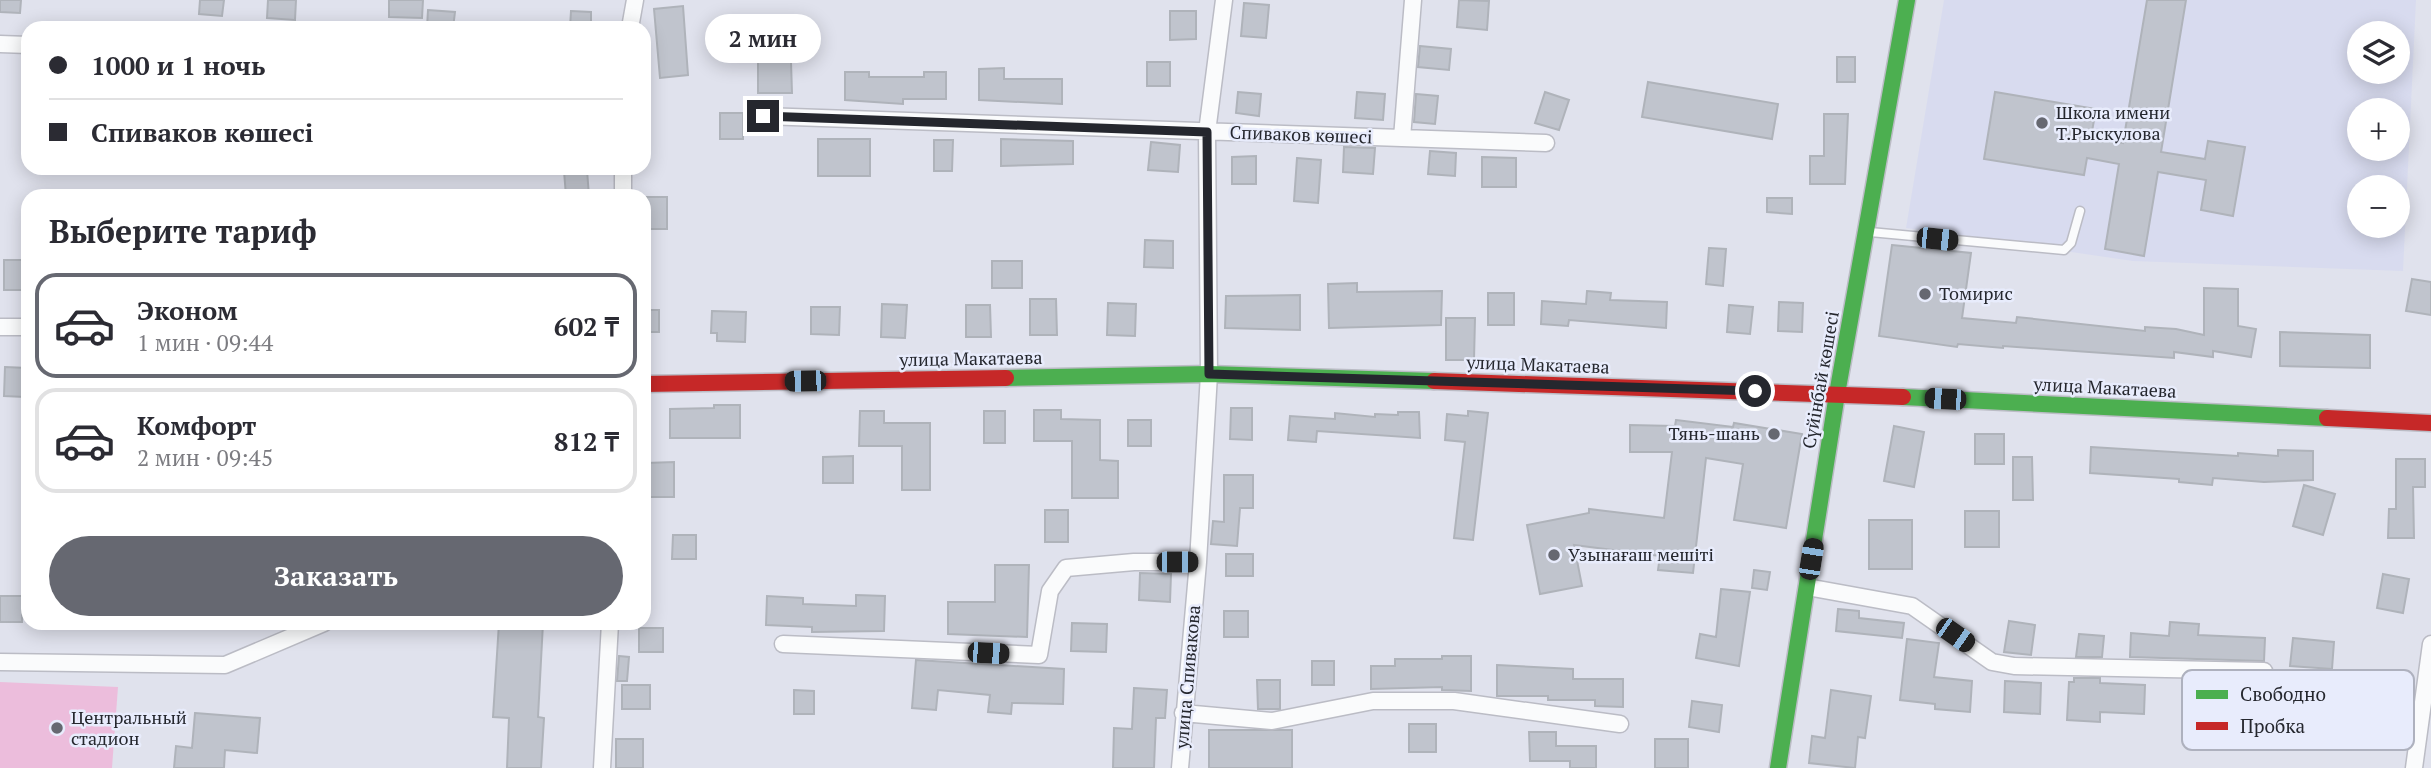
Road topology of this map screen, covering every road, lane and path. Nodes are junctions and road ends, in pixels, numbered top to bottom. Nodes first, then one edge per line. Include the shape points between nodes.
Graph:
1 (635, 0) edge
2 (1224, 0) edge
3 (1413, 0) edge
4 (1907, 0) edge
5 (632, 21) edge
6 (0, 44) edge
7 (21, 45) edge
8 (763, 116) dead end
9 (1207, 132) junction
10 (1402, 138) junction
11 (1546, 143) dead end
12 (2080, 211) dead end
13 (1866, 231) junction
14 (0, 327) edge
15 (21, 327) edge
16 (1209, 374) junction
17 (651, 384) edge
18 (1837, 394) junction
19 (2431, 424) edge
20 (1199, 562) junction
21 (1807, 587) junction
22 (308, 630) edge
23 (610, 630) edge
24 (783, 644) dead end
25 (2431, 644) edge
26 (0, 662) edge
27 (2214, 670) edge
28 (1183, 713) junction
29 (1620, 724) dead end
30 (602, 768) edge
31 (1180, 768) edge
32 (1778, 768) edge
33 (2414, 768) edge

1 - 5 street
2 - 9 street, улица Спивакова
3 - 10 street
4 - 13 street, Сүйінбай көшесі
6 - 7 street
8 - 9 street, Спиваков көшесі
9 - 10 street, Спиваков көшесі
9 - 16 street, улица Спивакова
10 - 11 street, Спиваков көшесі
12 - 13 lane via 2071,243 2064,250
13 - 18 street, Сүйінбай көшесі
14 - 15 street
16 - 17 street, улица Макатаева
16 - 18 street, улица Макатаева
16 - 20 street, улица Спивакова
18 - 19 street, улица Макатаева
18 - 21 street, Сүйінбай көшесі
20 - 24 street via 1066,568 1050,591 1040,656
20 - 28 street, улица Спивакова
21 - 27 street via 1912,606 1992,662
21 - 32 street, Сүйінбай көшесі
22 - 26 street via 225,665
23 - 30 street
25 - 33 street
28 - 29 street via 1272,722 1373,701 1454,701
28 - 31 street, улица Спивакова

